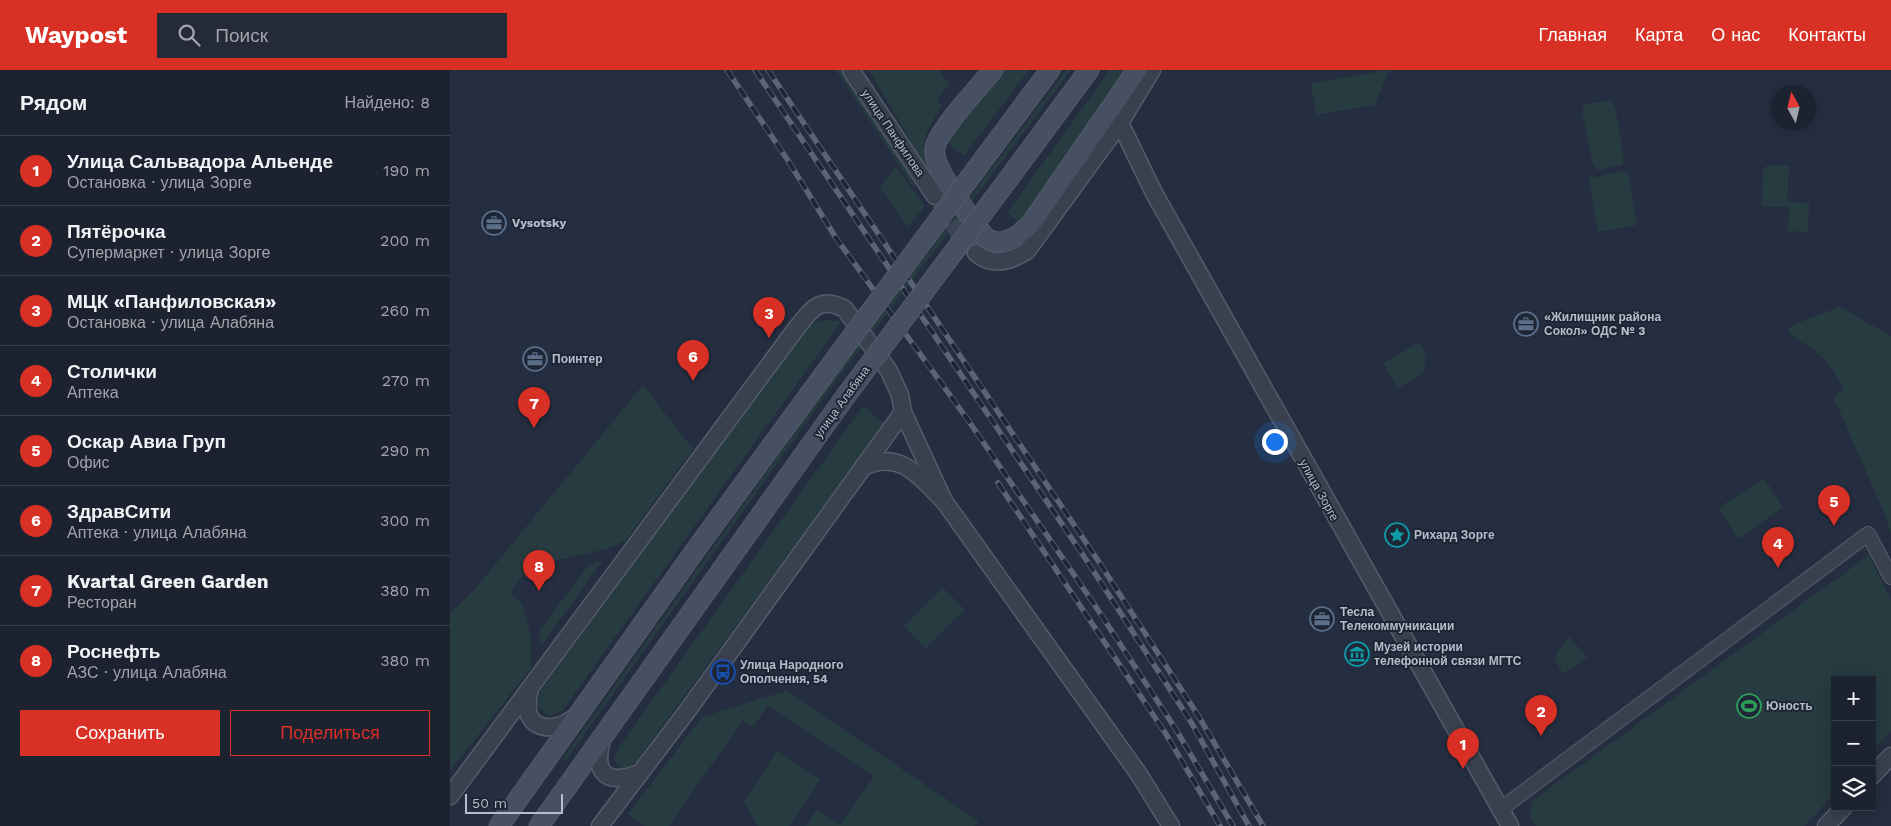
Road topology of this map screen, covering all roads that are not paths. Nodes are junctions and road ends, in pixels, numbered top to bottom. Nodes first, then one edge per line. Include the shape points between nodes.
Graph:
1 (851, 70) edge
2 (993, 70) edge
3 (1050, 70) edge
4 (1089, 70) edge
5 (1137, 70) edge
6 (1152, 70) edge
7 (1118, 126) junction
8 (935, 196) tunnel mouth
9 (978, 255) tunnel mouth
10 (902, 412) junction
11 (864, 467) junction
12 (944, 501) junction
13 (1891, 577) edge
14 (530, 687) junction
15 (580, 713) junction
16 (602, 740) junction
17 (1891, 756) edge
18 (1876, 772) edge
19 (638, 773) junction
20 (450, 796) edge
21 (1501, 809) junction
22 (1840, 811) edge
23 (499, 826) edge
24 (539, 826) edge
25 (600, 826) edge
26 (1171, 826) edge
27 (1510, 826) edge
28 (1826, 826) edge

1 - 8 street, улица Панфилова
2 - 5 main road via 941,134 935,155 941,171 983,235 999,242 1014,238 1032,222
3 - 15 main road, bridge via 828,369
4 - 16 main road, улица Алабяна, bridge via 845,397
6 - 7 street
7 - 9 street via 1026,251 1006,261 989,260
7 - 21 street, улица Зорге via 1123,129 1154,193
10 - 11 street
10 - 12 street
10 - 14 street via 900,395 889,371 845,309 836,304 816,306
11 - 12 street via 883,459 894,460 917,474
11 - 19 street via 688,710
12 - 26 street via 1132,765
13 - 21 street via 1868,534
14 - 15 street via 527,706 530,716 543,727 561,726
14 - 20 street
15 - 23 main road
16 - 19 street via 598,755 603,773 609,778 620,779
16 - 24 main road, улица Алабяна
17 - 18 street
19 - 25 street
21 - 27 street, улица Зорге
22 - 28 street

